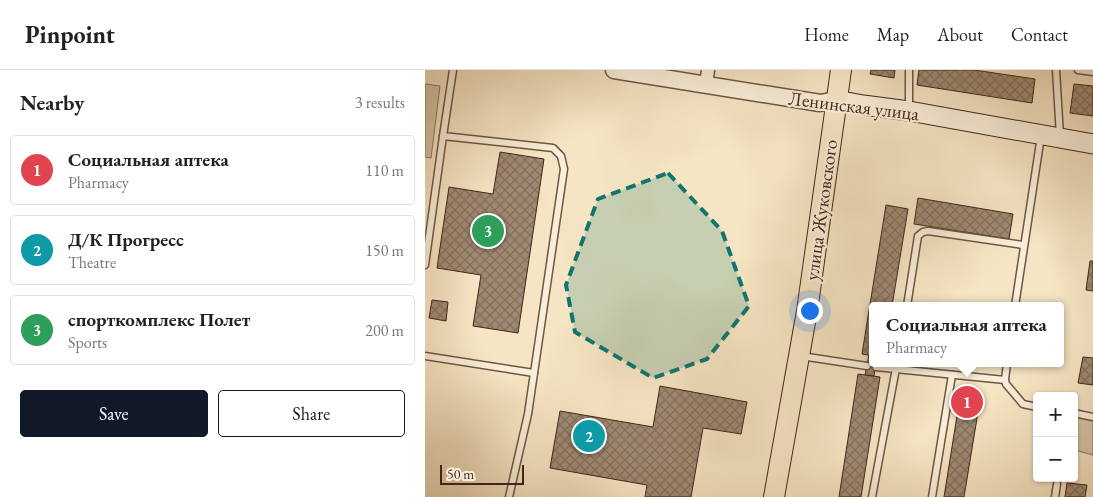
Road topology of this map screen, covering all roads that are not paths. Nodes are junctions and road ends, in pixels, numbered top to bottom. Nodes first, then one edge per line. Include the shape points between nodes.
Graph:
1 (453, 70) edge
2 (614, 70) edge
3 (841, 70) edge
4 (909, 70) edge
5 (1056, 70) edge
6 (1078, 70) edge
7 (1093, 72) edge
8 (707, 77) edge
9 (836, 100) junction
10 (909, 111) junction
11 (1042, 135) junction
12 (443, 136) junction
13 (1060, 138) junction
14 (1093, 144) edge
15 (1023, 245) junction
16 (425, 265) edge
17 (908, 302) edge
18 (1016, 302) edge
19 (425, 356) edge
20 (800, 356) junction
21 (867, 366) dead end
22 (875, 367) dead end
23 (897, 367) edge
24 (1007, 367) edge
25 (534, 373) junction
26 (952, 375) junction
27 (1005, 380) junction
28 (1033, 406) edge
29 (1078, 414) edge
30 (1093, 417) edge
31 (1057, 484) dead end
32 (509, 497) edge
33 (774, 497) edge
34 (872, 497) edge
35 (932, 497) edge
36 (1055, 497) edge

1 - 12 lane
2 - 8 street, Ленинская улица
3 - 9 main road, улица Жуковского
4 - 10 lane
5 - 13 lane
6 - 7 lane
8 - 9 street, Ленинская улица via 820,103
9 - 10 main road, Ленинская улица
9 - 20 main road, улица Жуковского
10 - 11 main road, Ленинская улица
11 - 13 main road, Ленинская улица
11 - 15 lane
12 - 16 lane
12 - 25 lane via 553,148 561,156 564,169
13 - 14 main road, Ленинская улица
15 - 17 lane via 923,232 918,236
15 - 18 lane
19 - 25 lane
20 - 21 lane
20 - 33 main road, улица Жуковского
22 - 23 lane
23 - 26 lane
23 - 34 lane
24 - 27 lane
25 - 32 lane
26 - 27 lane
26 - 35 lane
27 - 28 lane via 1023,404
29 - 30 lane
31 - 36 lane

